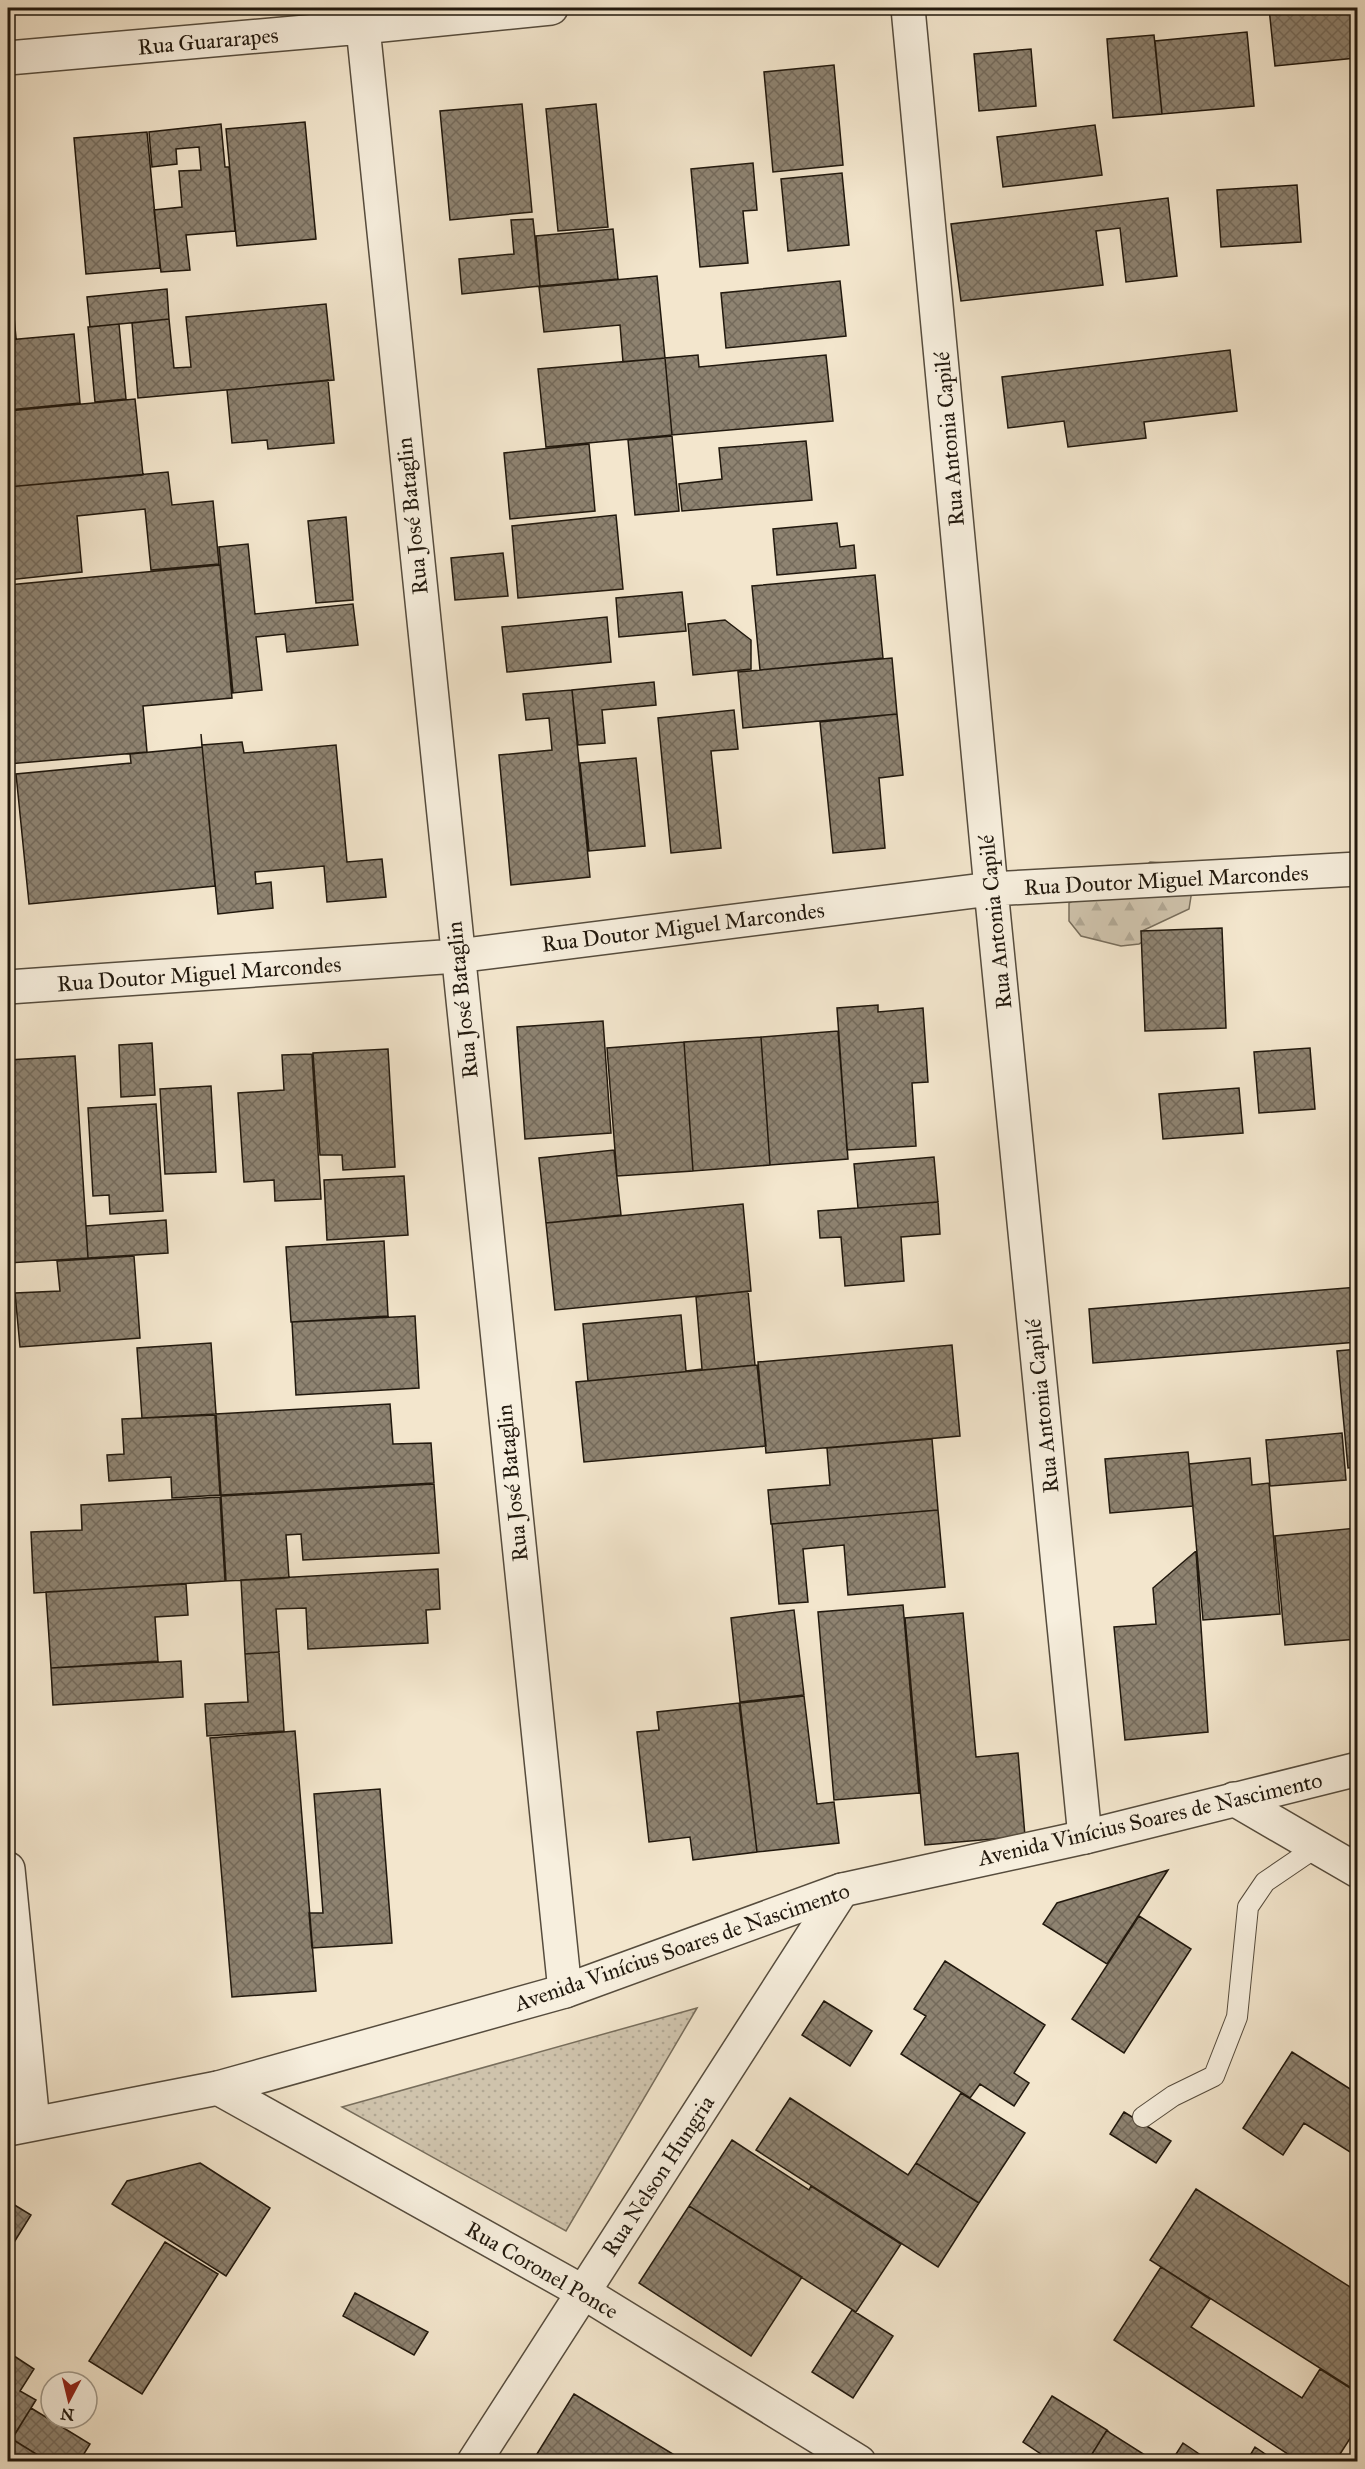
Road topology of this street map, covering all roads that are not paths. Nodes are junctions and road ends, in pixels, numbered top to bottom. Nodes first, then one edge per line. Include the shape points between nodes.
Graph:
1 (551, 8) edge
2 (908, 8) edge
3 (362, 17) edge
4 (8, 58) edge
5 (1358, 869) edge
6 (991, 889) junction
7 (457, 956) junction
8 (8, 987) edge
9 (1358, 1769) edge
10 (1234, 1800) junction
11 (1085, 1837) junction
12 (1315, 1848) junction
13 (8, 1869) edge
14 (1358, 1871) edge
15 (842, 1890) junction
16 (565, 1991) junction
17 (218, 2088) junction
18 (1143, 2117) dead end
19 (20, 2126) edge
20 (583, 2292) junction
21 (474, 2462) edge
22 (860, 2462) edge

1 - 3 street, Rua Guararapes
2 - 6 street, Rua Antonia Capilé
3 - 4 street, Rua Guararapes
3 - 7 street, Rua José Bataglin
5 - 6 street, Rua Doutor Miguel Marcondes
6 - 7 street, Rua Doutor Miguel Marcondes
6 - 11 street, Rua Antonia Capilé
7 - 8 street, Rua Doutor Miguel Marcondes
7 - 16 street, Rua José Bataglin
9 - 10 street, Avenida Vinícius Soares de Nascimento
10 - 11 street, Avenida Vinícius Soares de Nascimento
10 - 12 street
11 - 15 street, Avenida Vinícius Soares de Nascimento
12 - 14 street
12 - 18 lane via 1265,1882 1248,1907 1237,2018 1214,2076 1173,2096
13 - 19 street
15 - 16 street, Avenida Vinícius Soares de Nascimento
15 - 20 street, Rua Nelson Hungria
16 - 17 street, Avenida Vinícius Soares de Nascimento
17 - 19 street, Avenida Vinícius Soares de Nascimento
17 - 20 street, Rua Coronel Ponce
20 - 21 street, Rua Nelson Hungria
20 - 22 street, Rua Coronel Ponce

